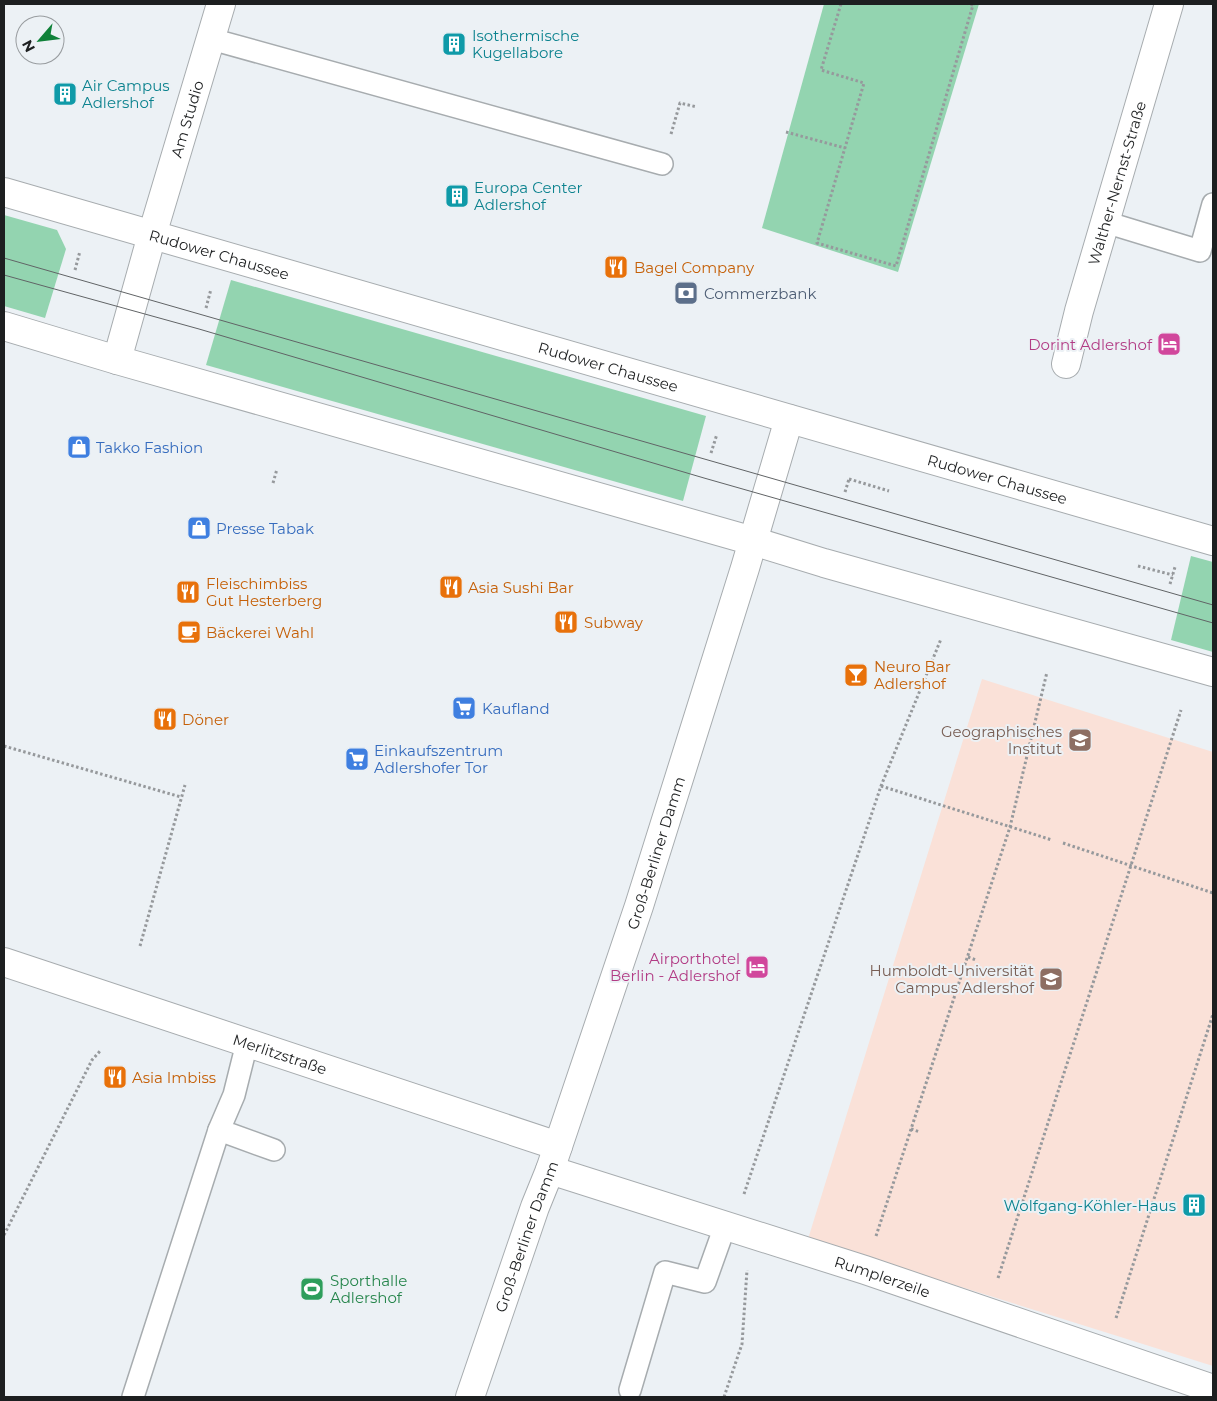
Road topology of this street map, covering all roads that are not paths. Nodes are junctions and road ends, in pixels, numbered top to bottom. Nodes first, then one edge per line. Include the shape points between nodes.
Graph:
1 (221, 4) edge
2 (1169, 4) edge
3 (211, 39) junction
4 (662, 164) road end
5 (4, 192) edge
6 (1213, 204) edge
7 (1105, 222) junction
8 (152, 235) junction
9 (4, 326) edge
10 (117, 360) junction
11 (1066, 364) dead end
12 (789, 419) junction
13 (753, 541) junction
14 (1213, 542) edge
15 (1213, 672) edge
16 (4, 962) edge
17 (247, 1043) junction
18 (219, 1130) junction
19 (274, 1150) dead end
20 (554, 1158) junction
21 (737, 1230) junction
22 (1213, 1389) edge
23 (630, 1390) dead end
24 (133, 1397) edge
25 (470, 1397) edge

1 - 3 main road, Am Studio
2 - 7 main road, Walther-Nernst-Straße
3 - 4 lane
3 - 8 main road, Am Studio
5 - 8 main road, Rudower Chaussee
6 - 7 lane via 1200,251
7 - 11 main road, Walther-Nernst-Straße
8 - 10 main road, Am Studio
8 - 12 main road, Rudower Chaussee
9 - 10 main road
10 - 13 main road
12 - 13 main road, Groß-Berliner Damm
12 - 14 main road, Rudower Chaussee
13 - 15 main road
13 - 20 main road, Groß-Berliner Damm via 639,906
16 - 17 main road, Merlitzstraße
17 - 18 lane via 234,1094
17 - 20 main road, Merlitzstraße
18 - 19 lane
18 - 24 lane
20 - 21 main road, Rumplerzeile
20 - 25 main road, Groß-Berliner Damm via 534,1207
21 - 22 main road, Rumplerzeile via 865,1270
21 - 23 lane via 705,1282 665,1272

